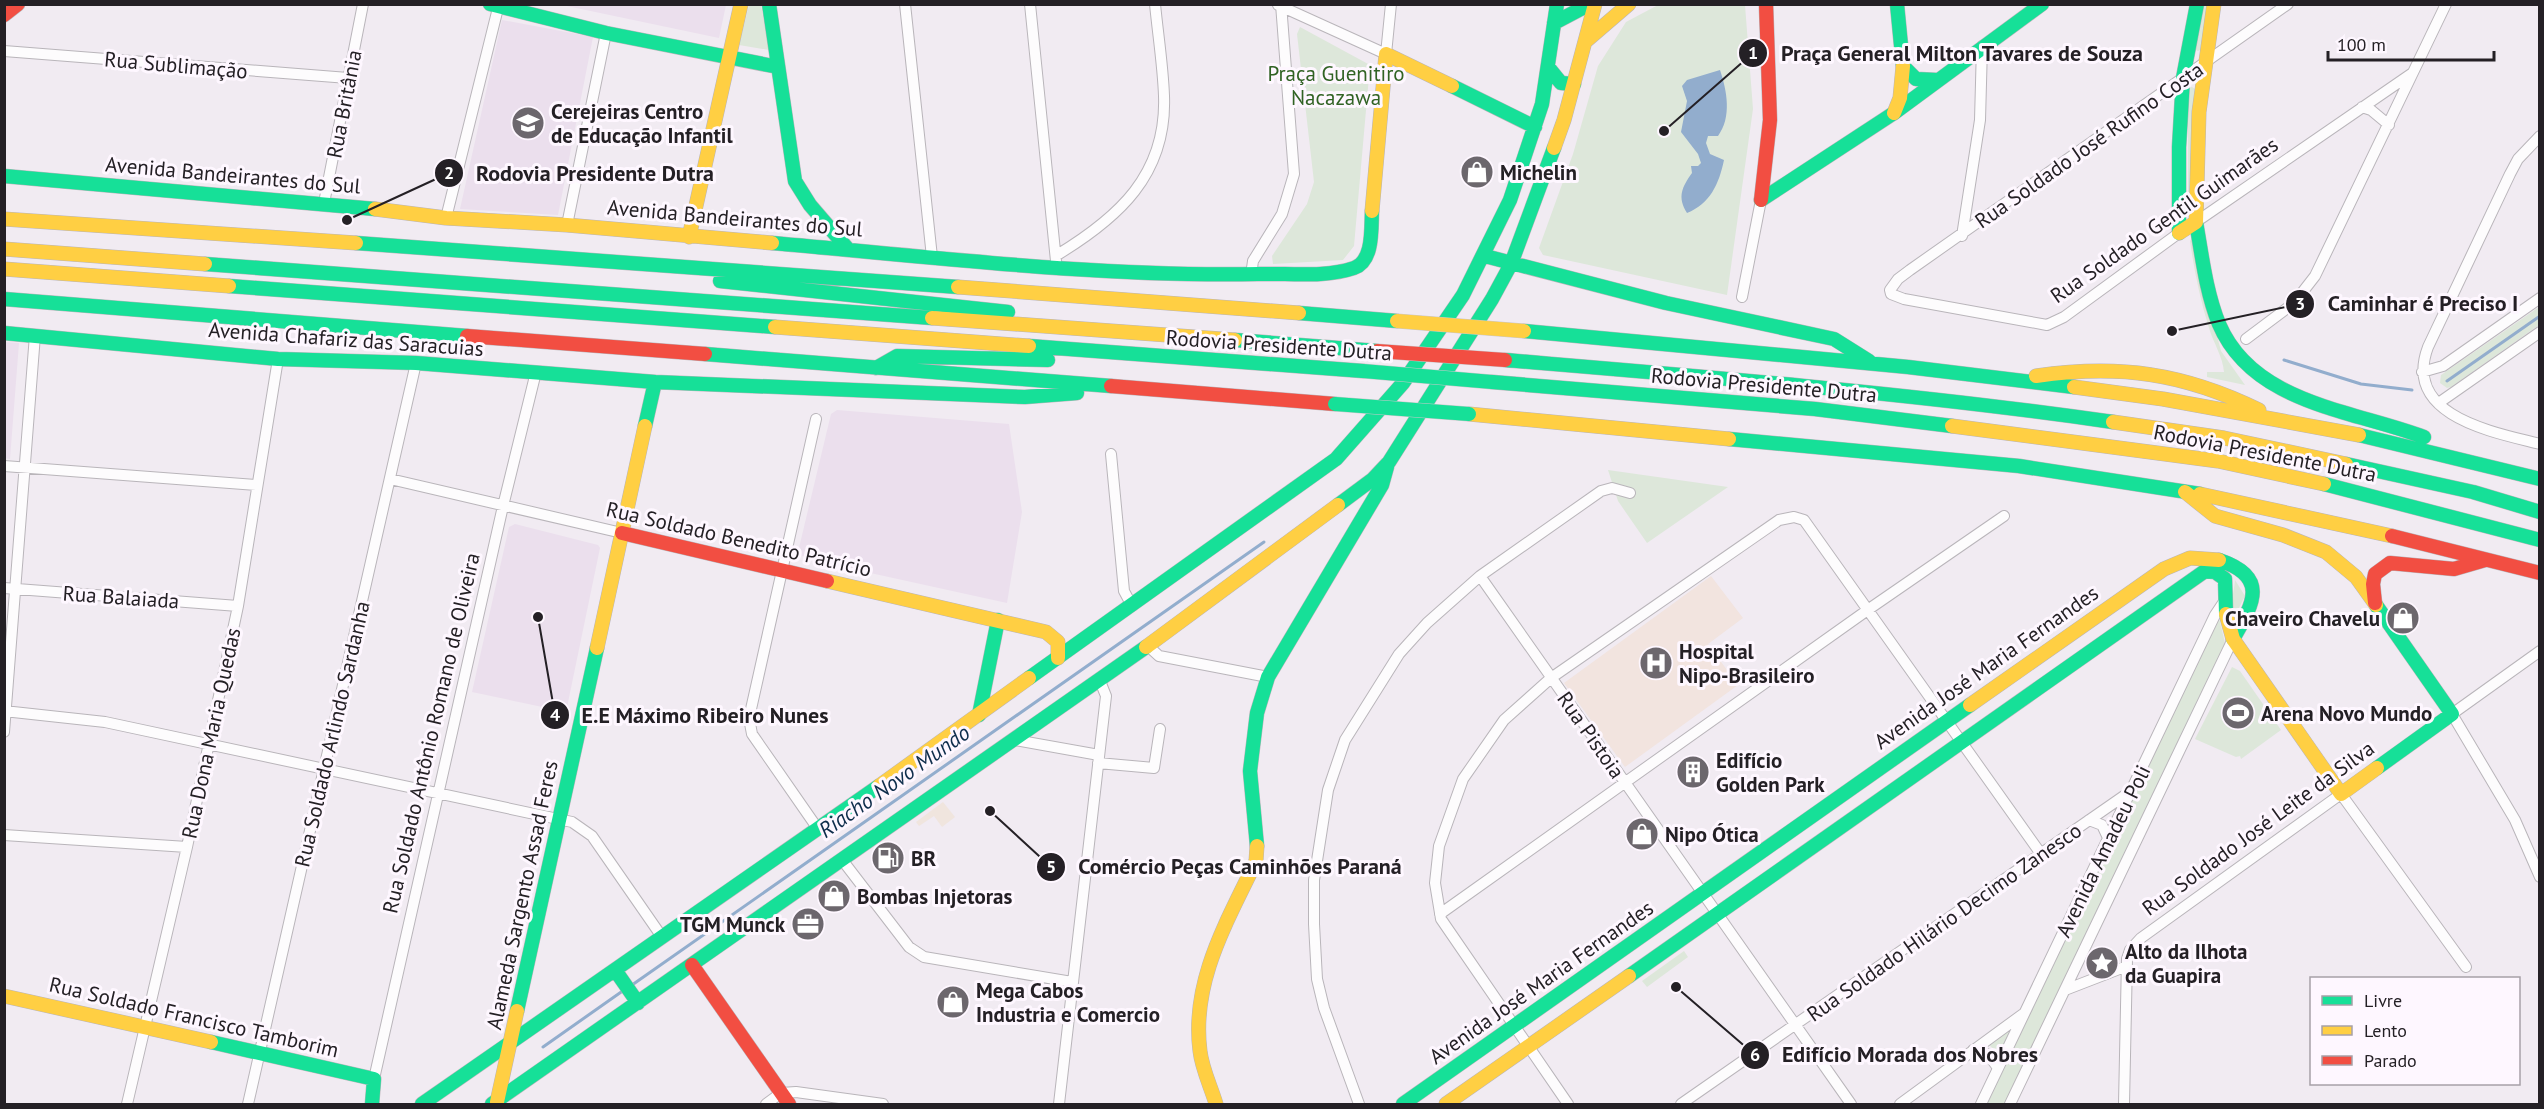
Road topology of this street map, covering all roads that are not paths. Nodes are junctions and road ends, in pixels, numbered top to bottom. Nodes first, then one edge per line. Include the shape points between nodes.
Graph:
1 (18, 4) edge
2 (363, 4) edge
3 (741, 4) edge
4 (769, 4) edge
5 (905, 4) edge
6 (1030, 4) edge
7 (1155, 4) edge
8 (1391, 4) edge
9 (1557, 4) edge
10 (1590, 4) edge
11 (1595, 4) edge
12 (1629, 4) edge
13 (1766, 4) edge
14 (1897, 4) edge
15 (2042, 4) edge
16 (2197, 4) edge
17 (2214, 4) edge
18 (2288, 4) edge
19 (2446, 4) edge
20 (496, 5) edge
21 (1280, 5) edge
22 (4, 15) edge
23 (1554, 23) junction
24 (606, 33) junction
25 (1585, 43) junction
26 (1982, 46) junction
27 (4, 51) edge
28 (1386, 54) junction
29 (729, 59) junction
30 (2202, 65) junction
31 (1903, 66) junction
32 (778, 67) junction
33 (1548, 67) junction
34 (2412, 73) junction
35 (348, 78) junction
36 (2184, 78) junction
37 (1937, 80) junction
38 (1575, 84) junction
39 (2362, 107) junction
40 (1894, 113) junction
41 (2389, 125) junction
42 (1535, 127) junction
43 (2540, 136) edge
44 (4, 176) edge
45 (1540, 185) junction
46 (1761, 200) junction
47 (324, 204) junction
48 (446, 218) junction
49 (4, 219) edge
50 (2196, 222) junction
51 (567, 225) junction
52 (2179, 233) junction
53 (1962, 236) junction
54 (689, 237) junction
55 (847, 248) junction
56 (4, 249) edge
57 (1485, 256) junction
58 (932, 257) junction
59 (614, 261) junction
60 (1056, 261) junction
61 (1511, 264) junction
62 (4, 269) edge
63 (1251, 275) junction
64 (1891, 286) joint
65 (1742, 297) dead end
66 (2540, 298) edge
67 (4, 299) edge
68 (1088, 330) junction
69 (4, 333) edge
70 (2540, 333) edge
71 (35, 335) junction
72 (2246, 339) dead end
73 (1090, 352) junction
74 (278, 359) junction
75 (416, 363) junction
76 (1873, 363) junction
77 (876, 368) junction
78 (536, 372) junction
79 (2422, 372) junction
80 (2019, 379) junction
81 (655, 382) junction
82 (1098, 385) junction
83 (2440, 402) junction
84 (2271, 417) junction
85 (816, 419) dead end
86 (2540, 444) edge
87 (2442, 451) junction
88 (1111, 454) dead end
89 (1389, 462) junction
90 (4, 466) edge
91 (25, 468) junction
92 (390, 479) junction
93 (2540, 479) edge
94 (257, 485) junction
95 (2184, 491) junction
96 (1630, 493) dead end
97 (503, 506) junction
98 (2540, 512) edge
99 (2004, 516) dead end
100 (622, 533) junction
101 (2540, 540) edge
102 (2486, 560) junction
103 (2164, 569) junction
104 (782, 571) junction
105 (2540, 573) edge
106 (1480, 576) junction
107 (2177, 588) junction
108 (9, 589) edge
109 (2227, 597) junction
110 (2376, 604) junction
111 (238, 606) junction
112 (1131, 606) junction
113 (1868, 609) junction
114 (998, 620) junction
115 (2234, 639) junction
116 (1148, 646) junction
117 (2540, 651) edge
118 (1059, 658) junction
119 (1268, 677) junction
120 (1551, 678) junction
121 (1100, 681) junction
122 (5, 712) edge
123 (2452, 714) junction
124 (979, 715) junction
125 (1947, 721) junction
126 (1160, 729) dead end
127 (4, 732) edge
128 (1015, 740) junction
129 (1962, 741) junction
130 (208, 742) junction
131 (1099, 759) junction
132 (323, 768) junction
133 (1625, 782) junction
134 (2134, 789) junction
135 (2341, 794) junction
136 (438, 795) junction
137 (559, 820) junction
138 (2089, 820) junction
139 (818, 829) junction
140 (4, 835) edge
141 (2109, 840) junction
142 (187, 847) junction
143 (2041, 854) junction
144 (843, 861) junction
145 (2540, 877) edge
146 (1703, 893) junction
147 (1717, 913) junction
148 (1440, 914) junction
149 (662, 937) junction
150 (692, 965) junction
151 (2127, 966) junction
152 (2466, 968) dead end
153 (617, 974) junction
154 (1072, 982) junction
155 (2065, 990) junction
156 (4, 996) edge
157 (636, 1000) junction
158 (2025, 1012) junction
159 (1796, 1025) junction
160 (1514, 1026) junction
161 (146, 1027) junction
162 (512, 1042) junction
163 (1528, 1047) junction
164 (1973, 1050) junction
165 (259, 1055) junction
166 (1998, 1068) junction
167 (374, 1079) junction
168 (785, 1099) edge
169 (496, 1100) edge
170 (127, 1104) edge
171 (248, 1104) edge
172 (372, 1104) edge
173 (422, 1104) edge
174 (766, 1104) edge
175 (883, 1104) edge
176 (1059, 1104) edge
177 (1216, 1104) edge
178 (1359, 1104) edge
179 (1403, 1104) edge
180 (1446, 1104) edge
181 (1568, 1104) edge
182 (1681, 1104) edge
183 (1851, 1104) edge
184 (1900, 1104) edge
185 (1981, 1104) edge
186 (2010, 1104) edge
187 (2124, 1104) edge

1 - 22 main road
2 - 35 street, Rua Britânia
3 - 29 main road
4 - 32 main road
5 - 58 street
6 - 60 street
7 - 60 street via 1164,97 1153,158 1133,197
8 - 28 street
9 - 23 main road
10 - 23 main road
11 - 25 main road
12 - 25 main road
13 - 46 main road via 1770,120
14 - 31 main road
15 - 26 main road
16 - 36 main road
17 - 30 main road
18 - 30 street, Rua Soldado José Rufino Costa
19 - 34 street
20 - 24 main road
20 - 48 street
21 - 28 street
21 - 63 street via 1294,174 1282,214 1252,261
23 - 33 main road
24 - 29 main road
24 - 51 street
25 - 38 main road
26 - 37 main road
26 - 53 street via 1980,120
27 - 35 street, Rua Sublimação
28 - 42 main road
28 - 63 main road, Avenida Bandeirantes do Sul via 1369,249 1363,261 1355,268 1329,272
29 - 32 main road
29 - 54 main road
30 - 36 street, Rua Soldado José Rufino Costa
30 - 50 main road via 2197,116
31 - 37 main road via 1916,79
31 - 40 main road via 1900,98
32 - 55 main road via 795,181
33 - 38 main road via 1561,83
33 - 42 main road
34 - 39 street, Rua Soldado Gentil Guimarães
34 - 41 street
35 - 47 street, Rua Britânia
36 - 52 main road
36 - 53 street, Rua Soldado José Rufino Costa
37 - 40 main road
38 - 45 main road
39 - 41 street
39 - 50 street, Rua Soldado Gentil Guimarães
40 - 46 main road
41 - 72 street via 2308,287 2294,303
42 - 45 main road via 1540,139 1532,167
42 - 57 main road via 1498,232
43 - 79 street via 2518,159 2510,174 2428,347
44 - 47 main road, Avenida Bandeirantes do Sul
45 - 61 main road
46 - 65 street
47 - 48 main road, Avenida Bandeirantes do Sul
48 - 51 main road, Avenida Bandeirantes do Sul
49 - 59 main road, Rodovia Presidente Dutra
50 - 52 main road, Rua Soldado Gentil Guimarães
50 - 87 main road via 2214,311 2228,343 2246,366 2304,401 2418,435 2434,442
51 - 54 main road, Avenida Bandeirantes do Sul
52 - 64 street, Rua Soldado Gentil Guimarães via 2064,317 2047,325 1897,298 1891,294
53 - 64 street, Rua Soldado José Rufino Costa
54 - 55 main road, Avenida Bandeirantes do Sul
55 - 58 main road, Avenida Bandeirantes do Sul
56 - 68 main road, Rodovia Presidente Dutra
57 - 61 main road
57 - 112 main road via 1467,289 1371,423 1336,459
58 - 60 main road, Avenida Bandeirantes do Sul
59 - 68 main road via 642,273 1064,318
59 - 76 main road, Rodovia Presidente Dutra, bridge via 1524,331
60 - 63 main road, Avenida Bandeirantes do Sul via 1201,275
61 - 76 main road via 1834,339
61 - 89 main road
62 - 73 main road, Rodovia Presidente Dutra
66 - 79 street via 2443,366
67 - 77 main road
68 - 98 main road, Rodovia Presidente Dutra, bridge via 1505,360 2005,407 2224,438 2473,492
69 - 71 main road, Avenida Chafariz das Saracuias
70 - 83 street
71 - 74 main road, Avenida Chafariz das Saracuias
71 - 91 street
73 - 77 main road via 1066,361 897,356
73 - 101 main road, Rodovia Presidente Dutra, bridge via 1815,409 2014,433 2218,461 2349,489
74 - 75 main road, Avenida Chafariz das Saracuias
74 - 94 street, Rua Dona Maria Quedas
75 - 78 main road, Avenida Chafariz das Saracuias
75 - 92 street, Rua Soldado Arlindo Sardanha
76 - 80 main road, Rodovia Presidente Dutra
77 - 82 main road
78 - 81 main road, Avenida Chafariz das Saracuias
78 - 97 street, Rua Soldado Antônio Romano de Oliveira
79 - 83 street via 2426,385
80 - 84 main road, Rodovia Presidente Dutra
80 - 84 main road via 2074,369 2113,368 2193,381 2232,395
81 - 82 main road, Avenida Chafariz das Saracuias via 1025,396 1070,394
81 - 100 main road, Alameda Sargento Assad Feres
82 - 95 main road, bridge via 1469,414 2019,465
83 - 86 street via 2471,426
84 - 87 main road, Rodovia Presidente Dutra
85 - 104 street
87 - 93 main road, Rodovia Presidente Dutra
88 - 112 street via 1124,591
89 - 116 main road via 1373,479
89 - 119 main road via 1382,484
90 - 91 street
91 - 94 street
91 - 108 street
92 - 97 street, Rua Soldado Benedito Patrício
92 - 132 street, Rua Soldado Arlindo Sardanha
94 - 111 street, Rua Dona Maria Quedas
95 - 102 main road via 2343,524
95 - 110 main road via 2215,516 2326,552 2356,577
96 - 106 street via 1612,488 1601,491
97 - 100 street, Rua Soldado Benedito Patrício
97 - 136 street, Rua Soldado Antônio Romano de Oliveira
99 - 113 street
100 - 104 main road, Rua Soldado Benedito Patrício
100 - 137 main road, Alameda Sargento Assad Feres
102 - 105 main road
102 - 110 main road via 2454,568 2390,563 2380,566 2372,582
103 - 107 main road
103 - 115 main road, Avenida José Maria Fernandes via 2191,557 2204,557 2218,559 2247,575 2253,583 2254,596
103 - 125 main road, Avenida José Maria Fernandes
104 - 114 main road, Rua Soldado Benedito Patrício
104 - 139 street via 750,709 750,726
106 - 120 street, Rua Pistoia
106 - 178 street via 1441,609 1399,654 1345,740 1328,790 1314,880 1317,979 1331,1032
107 - 109 main road via 2205,571 2215,571 2225,578 2229,587
107 - 129 main road
108 - 111 street, Rua Balaiada
108 - 122 street
109 - 115 main road via 2227,621
109 - 134 street, Avenida Amadeu Poli
110 - 123 main road
111 - 130 street, Rua Dona Maria Quedas
112 - 118 main road
113 - 120 street via 1804,520 1779,520
113 - 125 street
113 - 133 street
114 - 118 main road, Rua Soldado Benedito Patrício via 1055,635 1060,643
114 - 124 main road
115 - 135 main road
115 - 155 street, Avenida Amadeu Poli
116 - 119 street via 1159,656
116 - 121 main road
117 - 123 street, Rua Soldado José Leite da Silva
118 - 124 main road
119 - 177 main road via 1251,754 1258,835 1256,861 1216,946 1200,993 1200,1052
120 - 133 street, Rua Pistoia
120 - 148 street via 1504,720 1463,779 1435,864
121 - 128 main road
121 - 131 street via 1106,696
122 - 127 street
122 - 130 street via 105,722
123 - 135 main road, Rua Soldado José Leite da Silva
123 - 145 street via 2515,820
124 - 139 main road
125 - 129 street
125 - 146 main road, Avenida José Maria Fernandes
126 - 131 street via 1154,768
128 - 131 street
128 - 144 main road
129 - 143 street
129 - 147 main road
130 - 132 street
130 - 142 street, Rua Dona Maria Quedas
131 - 154 street
132 - 136 street
132 - 165 street, Rua Soldado Arlindo Sardanha
133 - 146 street, Rua Pistoia
133 - 148 street
134 - 138 street, Rua Soldado Hilário Decimo Zanesco
134 - 141 street, Avenida Amadeu Poli
135 - 151 street, Rua Soldado José Leite da Silva via 2135,942
135 - 152 street
136 - 137 street
136 - 167 street, Rua Soldado Antônio Romano de Oliveira
137 - 149 street via 578,824 591,836
137 - 162 main road, Alameda Sargento Assad Feres
138 - 141 street, Rua Soldado Hilário Decimo Zanesco via 2102,825
138 - 143 street, Rua Soldado Hilário Decimo Zanesco
139 - 149 main road
140 - 142 street
141 - 158 street, Avenida Amadeu Poli
142 - 161 street, Rua Dona Maria Quedas
143 - 159 street, Rua Soldado Hilário Decimo Zanesco
144 - 150 main road
144 - 154 street via 909,947 924,957
146 - 147 street
146 - 160 main road, Avenida José Maria Fernandes
147 - 159 street
147 - 163 main road
148 - 160 street via 1447,931
149 - 153 main road
150 - 157 main road
150 - 168 main road
151 - 155 street
151 - 187 street
153 - 157 main road
153 - 162 main road
154 - 176 street
155 - 186 street, Avenida Amadeu Poli
156 - 161 main road, Rua Soldado Francisco Tamborim
157 - 169 main road
158 - 164 street
158 - 166 street, Avenida Amadeu Poli
159 - 182 street, Rua Soldado Hilário Decimo Zanesco
159 - 183 street
160 - 163 street
160 - 179 main road, Avenida José Maria Fernandes
161 - 165 main road, Rua Soldado Francisco Tamborim
161 - 170 street, Rua Dona Maria Quedas
162 - 169 main road, Alameda Sargento Assad Feres
162 - 173 main road
163 - 180 main road
163 - 181 street
164 - 166 street via 1988,1054
164 - 184 street
165 - 167 main road, Rua Soldado Francisco Tamborim
165 - 171 street, Rua Soldado Arlindo Sardanha
166 - 185 street, Avenida Amadeu Poli
167 - 172 main road, Rua Soldado Antônio Romano de Oliveira
168 - 174 street
168 - 175 street via 796,1092

